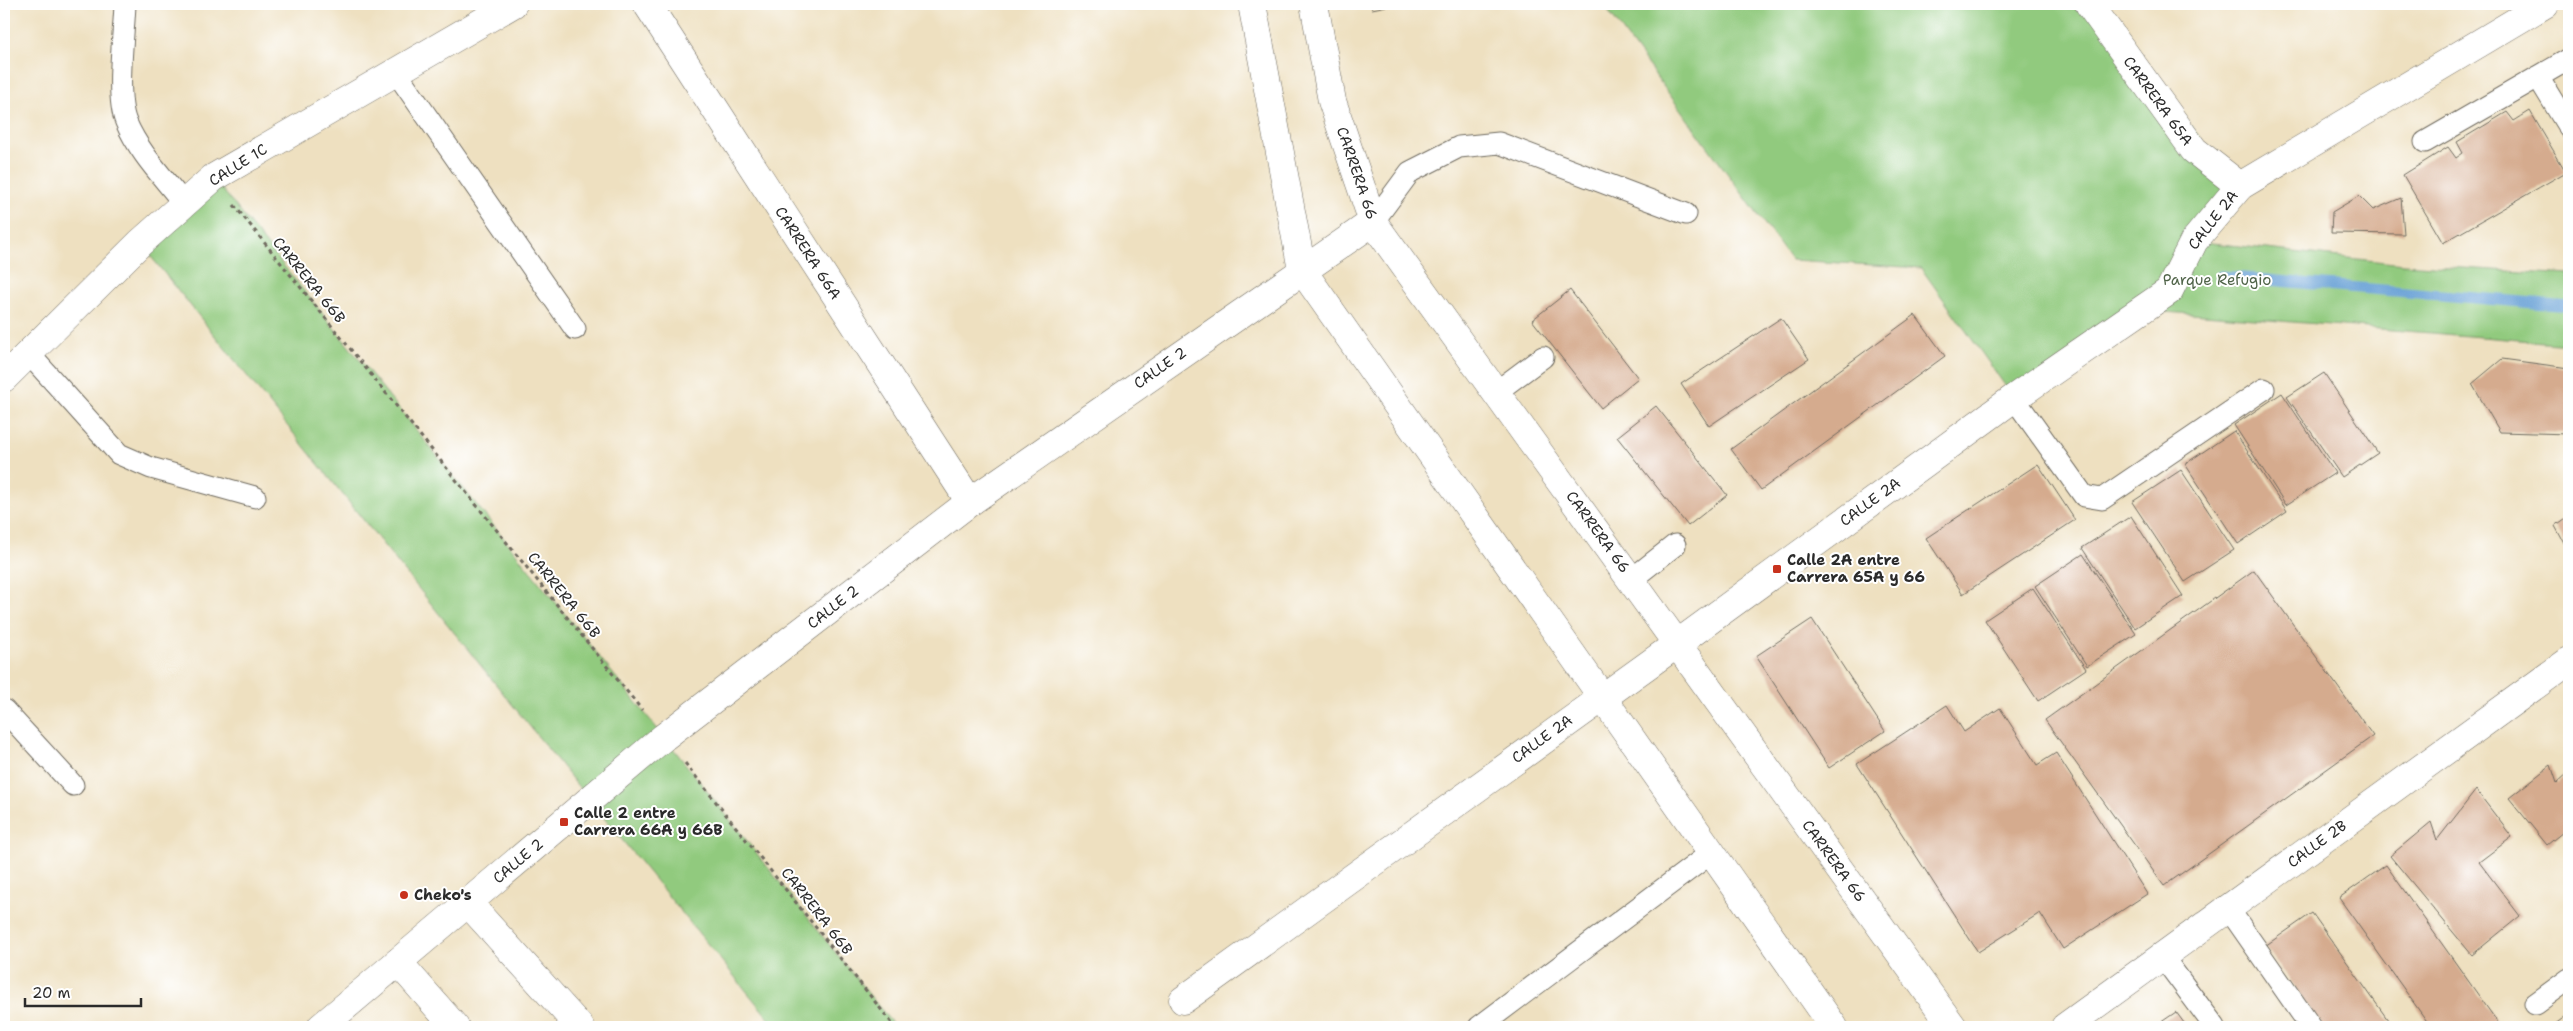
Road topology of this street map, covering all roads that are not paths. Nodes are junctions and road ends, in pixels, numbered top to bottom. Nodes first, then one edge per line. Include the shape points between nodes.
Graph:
1 (125, 4) edge
2 (513, 4) edge
3 (647, 4) edge
4 (1252, 4) edge
5 (1314, 4) edge
6 (2089, 4) edge
7 (2545, 4) edge
8 (2569, 59) edge
9 (396, 72) junction
10 (2538, 77) junction
11 (2569, 128) edge
12 (2425, 142) dead end
13 (2240, 186) junction
14 (184, 204) junction
15 (1686, 214) dead end
16 (1373, 222) junction
17 (1302, 270) junction
18 (576, 329) dead end
19 (29, 354) junction
20 (1543, 357) dead end
21 (4, 378) edge
22 (2264, 389) dead end
23 (1496, 392) junction
24 (2014, 398) junction
25 (255, 497) dead end
26 (970, 502) junction
27 (1675, 545) dead end
28 (1632, 579) junction
29 (1677, 644) junction
30 (2569, 661) edge
31 (1601, 696) junction
32 (4, 710) edge
33 (73, 785) dead end
34 (1711, 853) junction
35 (468, 903) junction
36 (2228, 908) junction
37 (2162, 956) junction
38 (398, 962) junction
39 (2569, 979) edge
40 (1183, 1000) dead end
41 (2535, 1004) dead end
42 (321, 1027) edge
43 (455, 1027) edge
44 (580, 1027) edge
45 (1479, 1027) edge
46 (1834, 1027) edge
47 (1953, 1027) edge
48 (2066, 1027) edge
49 (2215, 1027) edge
50 (2311, 1027) edge

1 - 14 lane via 122,99 126,121 136,142
2 - 9 street, CALLE 1C
3 - 26 street, CARRERA 66A
4 - 17 street
5 - 16 street, CARRERA 66 via 1332,101
6 - 13 street, CARRERA 65A via 2194,150
7 - 13 street, CALLE 2A
8 - 10 lane
9 - 14 street, CALLE 1C via 213,178
9 - 18 lane
10 - 11 lane
10 - 12 lane
13 - 24 street, CALLE 2A via 2194,241 2170,291
14 - 19 street, CALLE 1C via 140,243
15 - 16 lane via 1499,143 1459,147 1410,172
16 - 17 street, CALLE 2
16 - 23 street, CARRERA 66
17 - 26 street, CALLE 2
17 - 31 street
19 - 21 street, CALLE 1C
19 - 25 lane via 119,454 151,468
20 - 23 lane
22 - 24 lane via 2102,499 2084,496
23 - 28 street, CARRERA 66
24 - 29 street, CALLE 2A
26 - 35 street, CALLE 2 via 664,737
27 - 28 lane
28 - 29 street, CARRERA 66
29 - 31 street, CALLE 2A
29 - 47 street, CARRERA 66
30 - 36 street, CALLE 2B
31 - 34 street
31 - 40 street, CALLE 2A
32 - 33 lane
34 - 45 lane
34 - 46 street
35 - 38 street, CALLE 2
35 - 44 street
36 - 37 street, CALLE 2B
36 - 50 lane
37 - 48 street, CALLE 2B
37 - 49 lane
38 - 42 street, CALLE 2
38 - 43 street
39 - 41 lane

